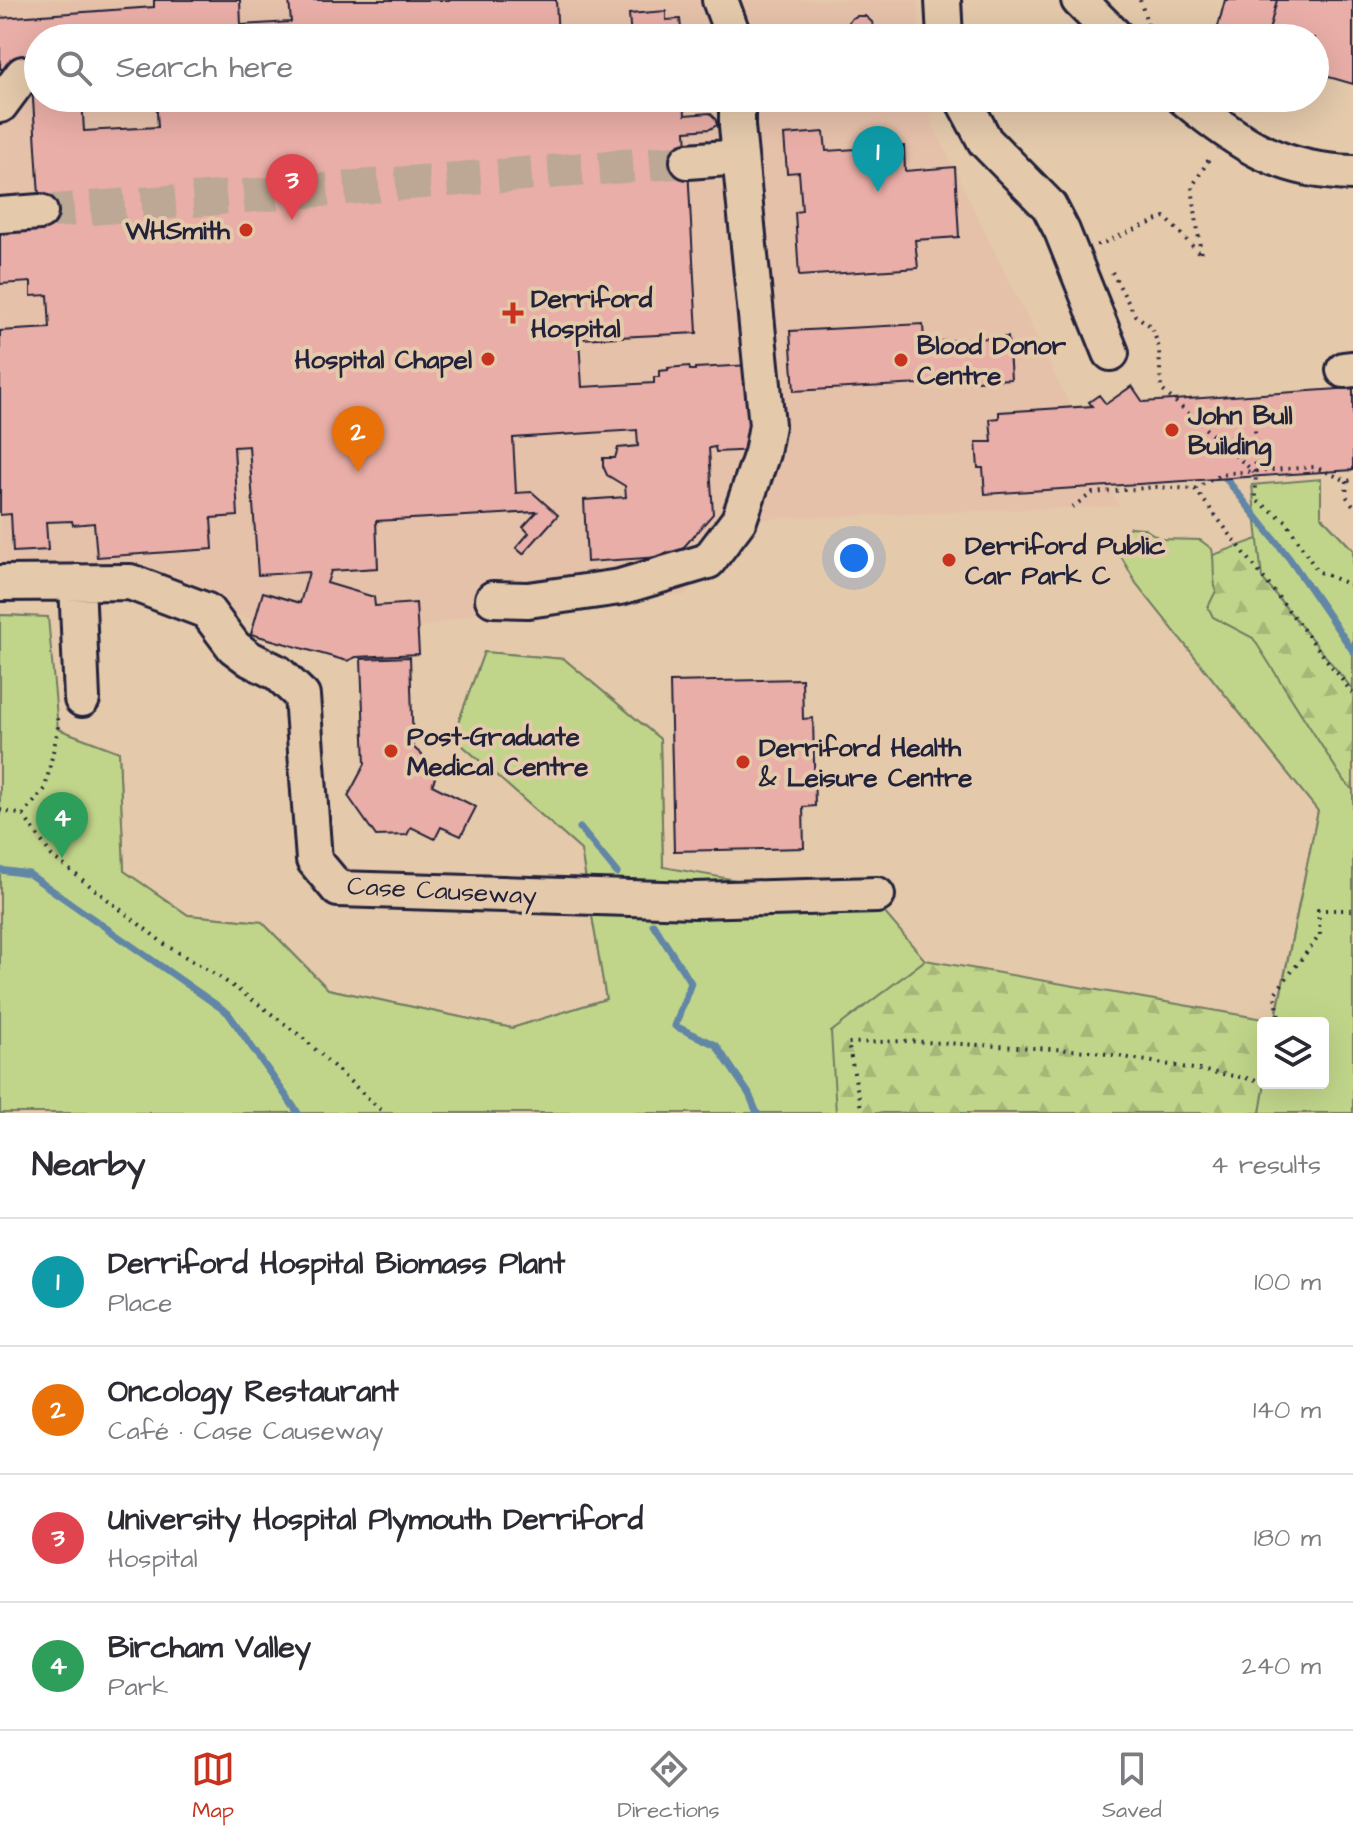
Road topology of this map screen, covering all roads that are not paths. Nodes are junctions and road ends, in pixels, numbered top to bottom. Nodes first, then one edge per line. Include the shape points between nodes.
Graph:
1 (720, 0) edge
2 (943, 0) edge
3 (1079, 0) edge
4 (729, 24) edge
5 (944, 24) edge
6 (1103, 24) edge
7 (23, 74) dead end
8 (0, 105) edge
9 (737, 112) edge
10 (969, 112) edge
11 (1202, 112) edge
12 (740, 157) junction
13 (688, 161) tunnel mouth
14 (1353, 173) edge
15 (40, 212) tunnel mouth
16 (0, 215) edge
17 (1111, 353) dead end
18 (77, 582) junction
19 (0, 583) edge
20 (493, 599) dead end
21 (69, 707) road end
22 (877, 895) dead end

1 - 4 street
2 - 5 street
3 - 6 street
7 - 8 street
9 - 12 street
10 - 17 street via 985,141 1049,206
11 - 14 street via 1246,145 1274,158 1326,172
12 - 13 street
12 - 20 street via 767,425 739,520 708,561 620,587 528,600
15 - 16 street
18 - 19 street
18 - 21 street
18 - 22 street, Case Causeway via 130,582 207,611 234,647 278,673 302,696 314,860 338,889 695,900

